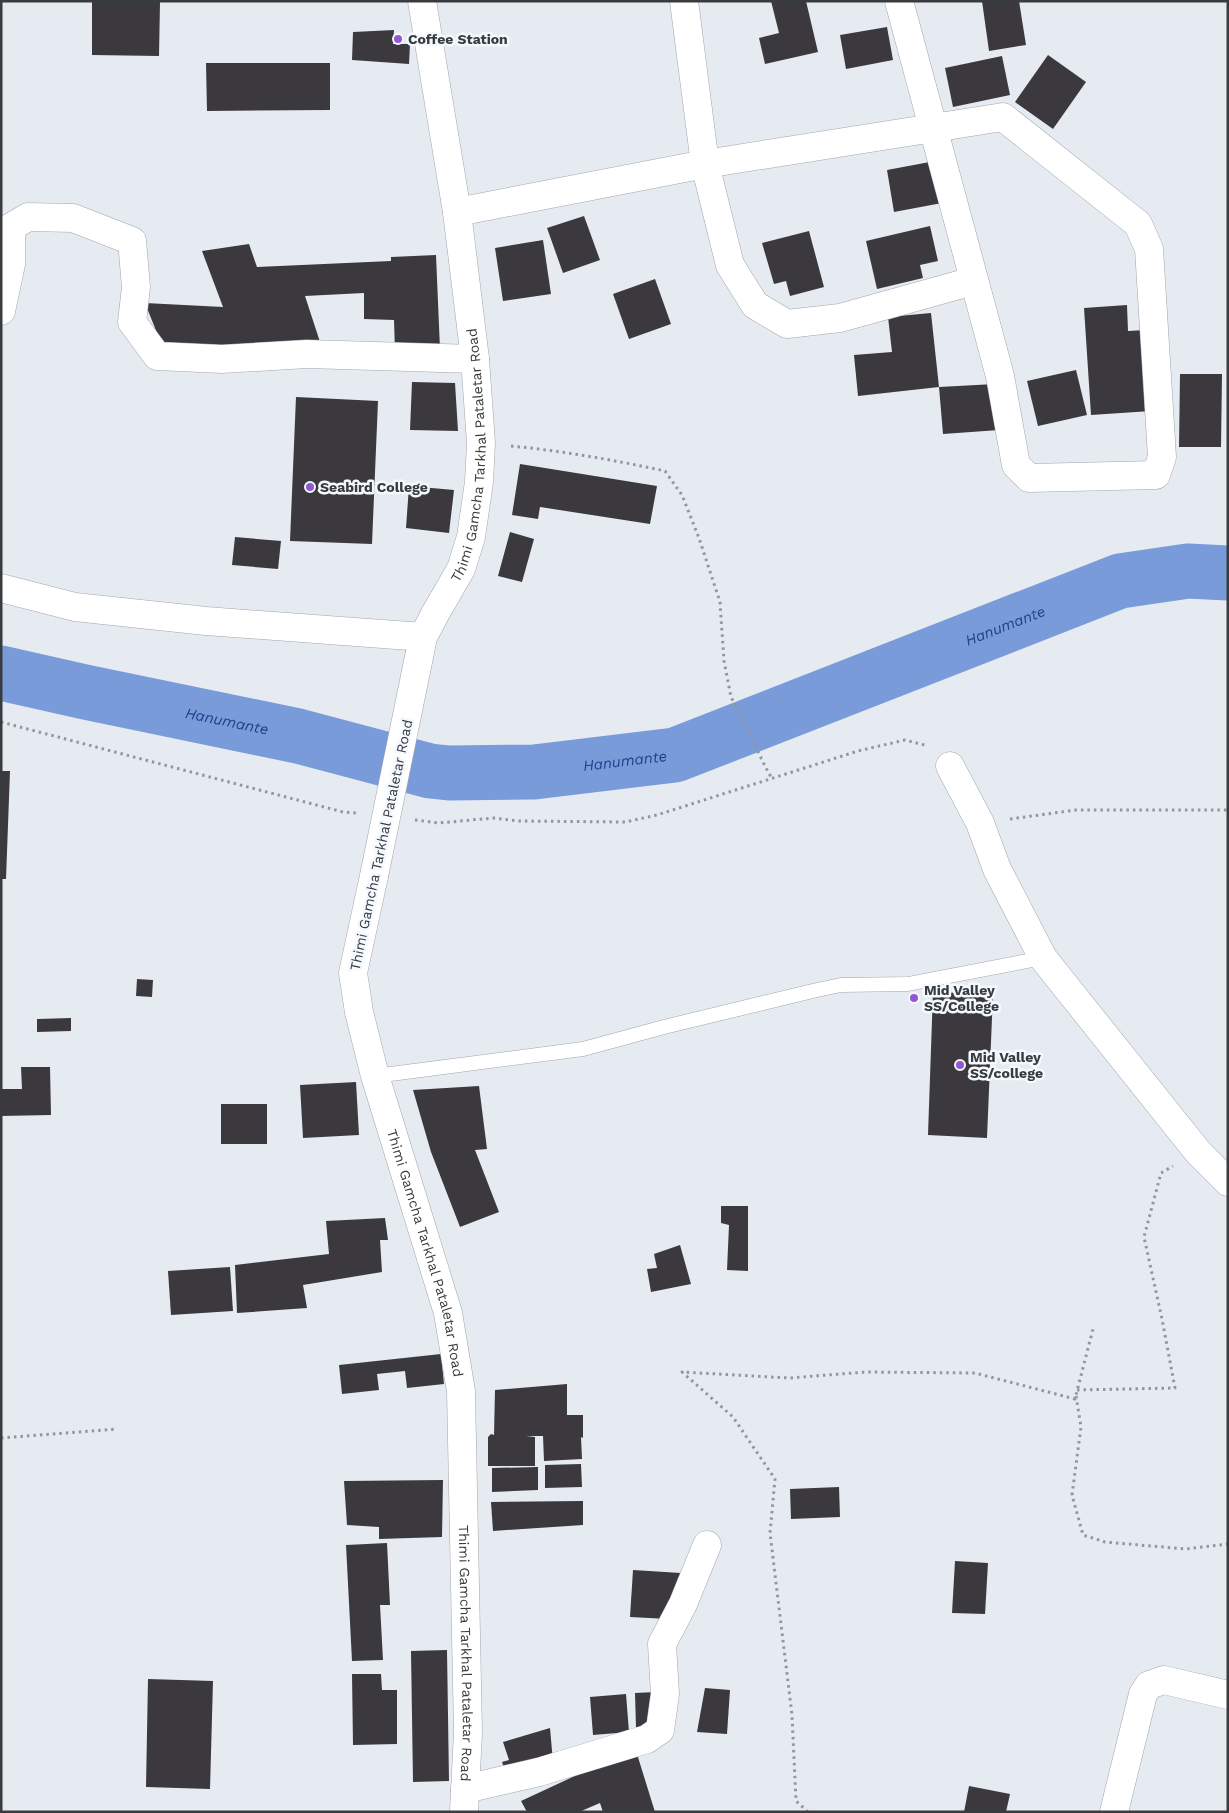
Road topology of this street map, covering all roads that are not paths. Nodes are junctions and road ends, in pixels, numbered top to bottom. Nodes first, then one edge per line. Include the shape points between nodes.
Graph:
1 (422, 1) edge
2 (684, 1) edge
3 (899, 1) edge
4 (932, 127) junction
5 (705, 164) junction
6 (457, 212) junction
7 (974, 281) junction
8 (1, 311) edge
9 (475, 360) junction
10 (1, 588) edge
11 (422, 645) junction
12 (950, 766) road end
13 (1042, 958) junction
14 (375, 1076) junction
15 (1228, 1182) edge
16 (707, 1545) dead end
17 (1228, 1695) edge
18 (464, 1801) edge
19 (1114, 1812) edge

1 - 6 street, Thimi Gamcha Tarkhal Pataletar Road
2 - 5 street
3 - 4 street
4 - 5 street
4 - 7 street
4 - 7 street via 1003,117 1138,224 1149,249 1162,457 1156,475 1029,478 1016,465 1000,376
5 - 6 street
5 - 7 street via 730,266 755,304 787,324 840,318
6 - 9 street, Thimi Gamcha Tarkhal Pataletar Road
8 - 9 street via 11,264 11,227 28,217 73,218 132,241 136,286 132,322 157,356 222,360 307,354
9 - 11 street, Thimi Gamcha Tarkhal Pataletar Road via 482,443 471,537 461,569 435,614
10 - 11 street via 75,607
11 - 14 street, Thimi Gamcha Tarkhal Pataletar Road, bridge via 352,973
12 - 13 street
13 - 14 lane via 908,984 841,985 583,1049
13 - 15 street via 1198,1152
14 - 18 street, Thimi Gamcha Tarkhal Pataletar Road via 448,1313 461,1391 468,1732
16 - 18 street via 683,1604 662,1644 665,1694 660,1730 648,1740 539,1772
17 - 19 street via 1164,1680 1149,1684 1143,1694

